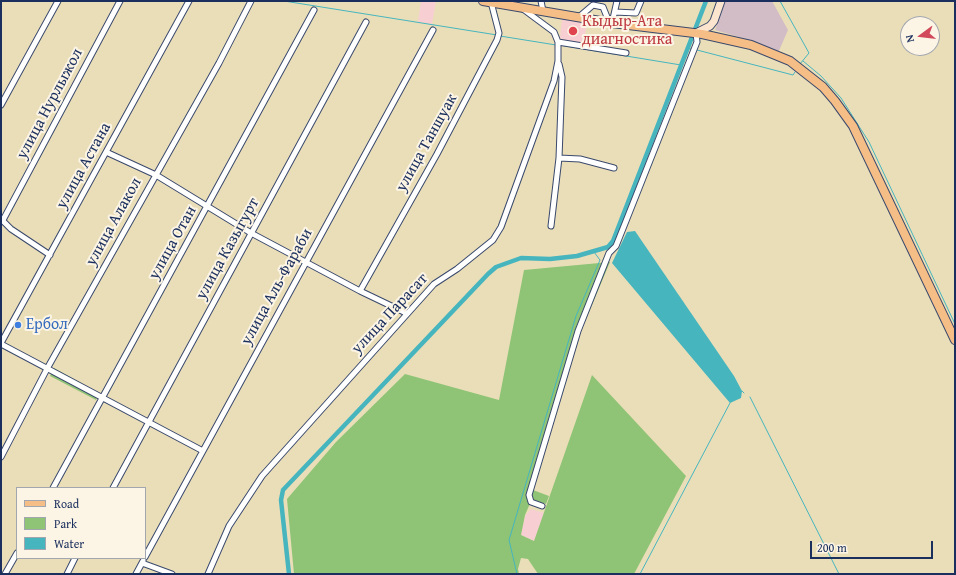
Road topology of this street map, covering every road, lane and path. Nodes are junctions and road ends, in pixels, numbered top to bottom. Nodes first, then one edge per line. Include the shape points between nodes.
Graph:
1 (58, 1) edge
2 (120, 1) edge
3 (189, 1) edge
4 (251, 1) edge
5 (541, 1) edge
6 (616, 1) edge
7 (642, 1) edge
8 (721, 1) edge
9 (487, 2) edge
10 (520, 7) junction
11 (314, 10) dead end
12 (542, 11) junction
13 (615, 12) junction
14 (579, 17) junction
15 (366, 22) dead end
16 (611, 23) junction
17 (433, 30) dead end
18 (696, 33) junction
19 (558, 44) junction
20 (626, 53) dead end
21 (558, 61) junction
22 (553, 86) junction
23 (561, 87) junction
24 (1, 105) edge
25 (106, 152) junction
26 (559, 158) junction
27 (614, 168) dead end
28 (156, 175) junction
29 (208, 206) junction
30 (2, 220) edge
31 (551, 226) dead end
32 (251, 233) junction
33 (50, 255) junction
34 (306, 261) junction
35 (360, 291) junction
36 (406, 313) junction
37 (955, 340) edge
38 (1, 343) edge
39 (48, 367) junction
40 (102, 397) junction
41 (148, 422) junction
42 (203, 451) junction
43 (1, 457) edge
44 (54, 487) edge
45 (114, 487) edge
46 (542, 506) dead end
47 (16, 555) edge
48 (146, 555) edge
49 (75, 559) edge
50 (144, 559) edge
51 (6, 574) edge
52 (67, 574) edge
53 (136, 574) edge
54 (172, 574) edge
55 (208, 574) edge

1 - 24 street
2 - 30 street, улица Нурлыжол
3 - 25 street, улица Астана
4 - 28 street, улица Алакол
5 - 12 street
6 - 13 street
7 - 13 street via 636,13
8 - 18 main road via 714,21 708,28
9 - 10 main road
9 - 35 street, улица Таншуак via 498,36
10 - 12 main road
10 - 19 street via 554,32
11 - 29 street, улица Отан
12 - 14 main road
13 - 16 street
14 - 16 main road
14 - 16 street via 593,5 603,7
15 - 32 street, улица Казыгурт
16 - 18 main road
17 - 34 street, улица Аль-Фараби
18 - 37 main road via 751,45 780,56 810,76 835,101 865,148
18 - 46 street via 697,42 629,214 616,246 609,253 578,331 529,495 531,502
19 - 20 street
19 - 21 street, улица Парасат
21 - 22 street, улица Парасат
21 - 23 street via 562,78
22 - 23 street
22 - 36 street, улица Парасат via 501,227 492,240 434,284
23 - 26 street
25 - 28 street
25 - 33 street, улица Астана
26 - 27 street via 580,159
26 - 31 street
28 - 29 street
28 - 39 street, улица Алакол
29 - 32 street
29 - 40 street, улица Отан
30 - 33 street
32 - 34 street
32 - 41 street, улица Казыгурт
33 - 38 street, улица Астана
34 - 35 street
34 - 42 street, улица Аль-Фараби
35 - 36 street
36 - 55 street, улица Парасат via 253,488 229,526
38 - 39 street
39 - 40 street
39 - 43 street, улица Алакол
40 - 41 street
40 - 44 street, улица Отан
41 - 42 street
41 - 45 street, улица Казыгурт
42 - 48 street, улица Аль-Фараби
47 - 51 street
49 - 52 street
50 - 53 street, улица Аль-Фараби
50 - 54 street

